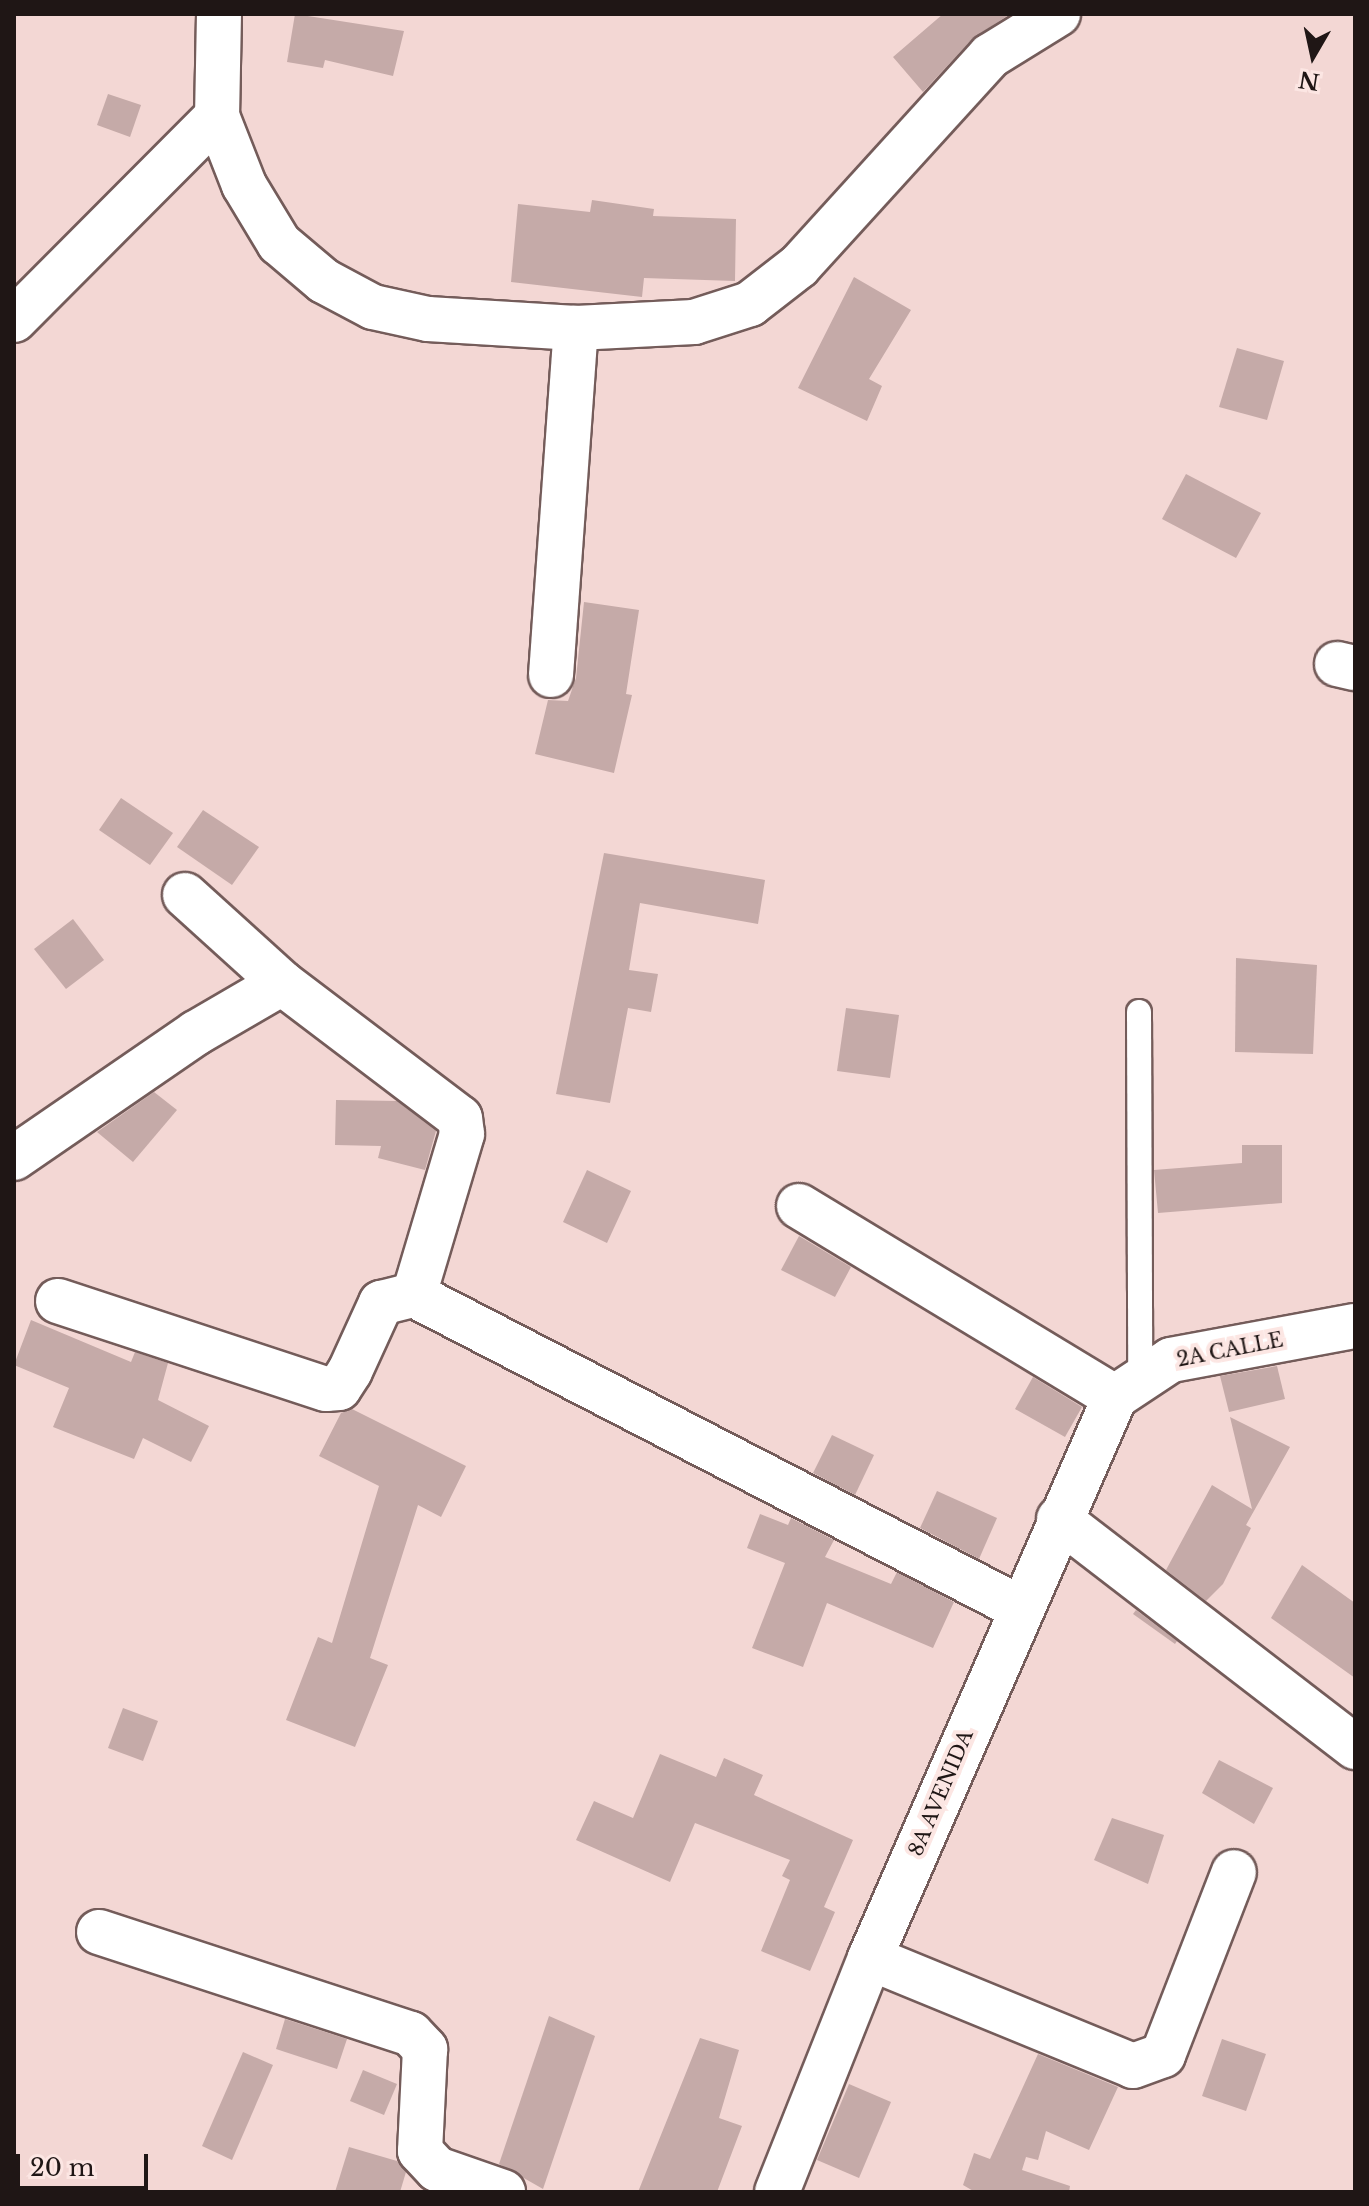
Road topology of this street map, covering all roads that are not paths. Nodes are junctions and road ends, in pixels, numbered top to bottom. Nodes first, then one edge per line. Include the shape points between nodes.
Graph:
1 (219, 14) edge
2 (1058, 14) edge
3 (217, 116) junction
4 (14, 320) edge
5 (576, 328) junction
6 (551, 675) dead end
7 (185, 895) dead end
8 (282, 983) junction
9 (1139, 1012) dead end
10 (14, 1158) edge
11 (799, 1206) dead end
12 (414, 1295) junction
13 (58, 1301) dead end
14 (1355, 1326) edge
15 (1128, 1388) junction
16 (1059, 1519) junction
17 (1020, 1608) junction
18 (1355, 1747) edge
19 (1234, 1872) dead end
20 (99, 1932) dead end
21 (870, 1958) junction
22 (503, 2192) edge
23 (777, 2192) edge

1 - 3 street
2 - 5 street via 990,56 799,266 750,304 694,322
3 - 4 street
3 - 5 street via 244,185 279,243 324,281 373,307 428,319
5 - 6 street
7 - 8 street
8 - 10 street via 196,1033
8 - 12 street via 460,1118 462,1134
9 - 15 lane
11 - 15 street
12 - 13 street via 381,1303 350,1371 339,1388 326,1389
12 - 17 street
14 - 15 street, 2A CALLE via 1171,1360
15 - 16 street, 8A AVENIDA
16 - 17 street, 8A AVENIDA
16 - 18 street
17 - 21 street, 8A AVENIDA
19 - 21 street via 1167,2048 1133,2066
20 - 22 street via 411,2034 425,2049 420,2151 437,2169
21 - 23 street, 8A AVENIDA

